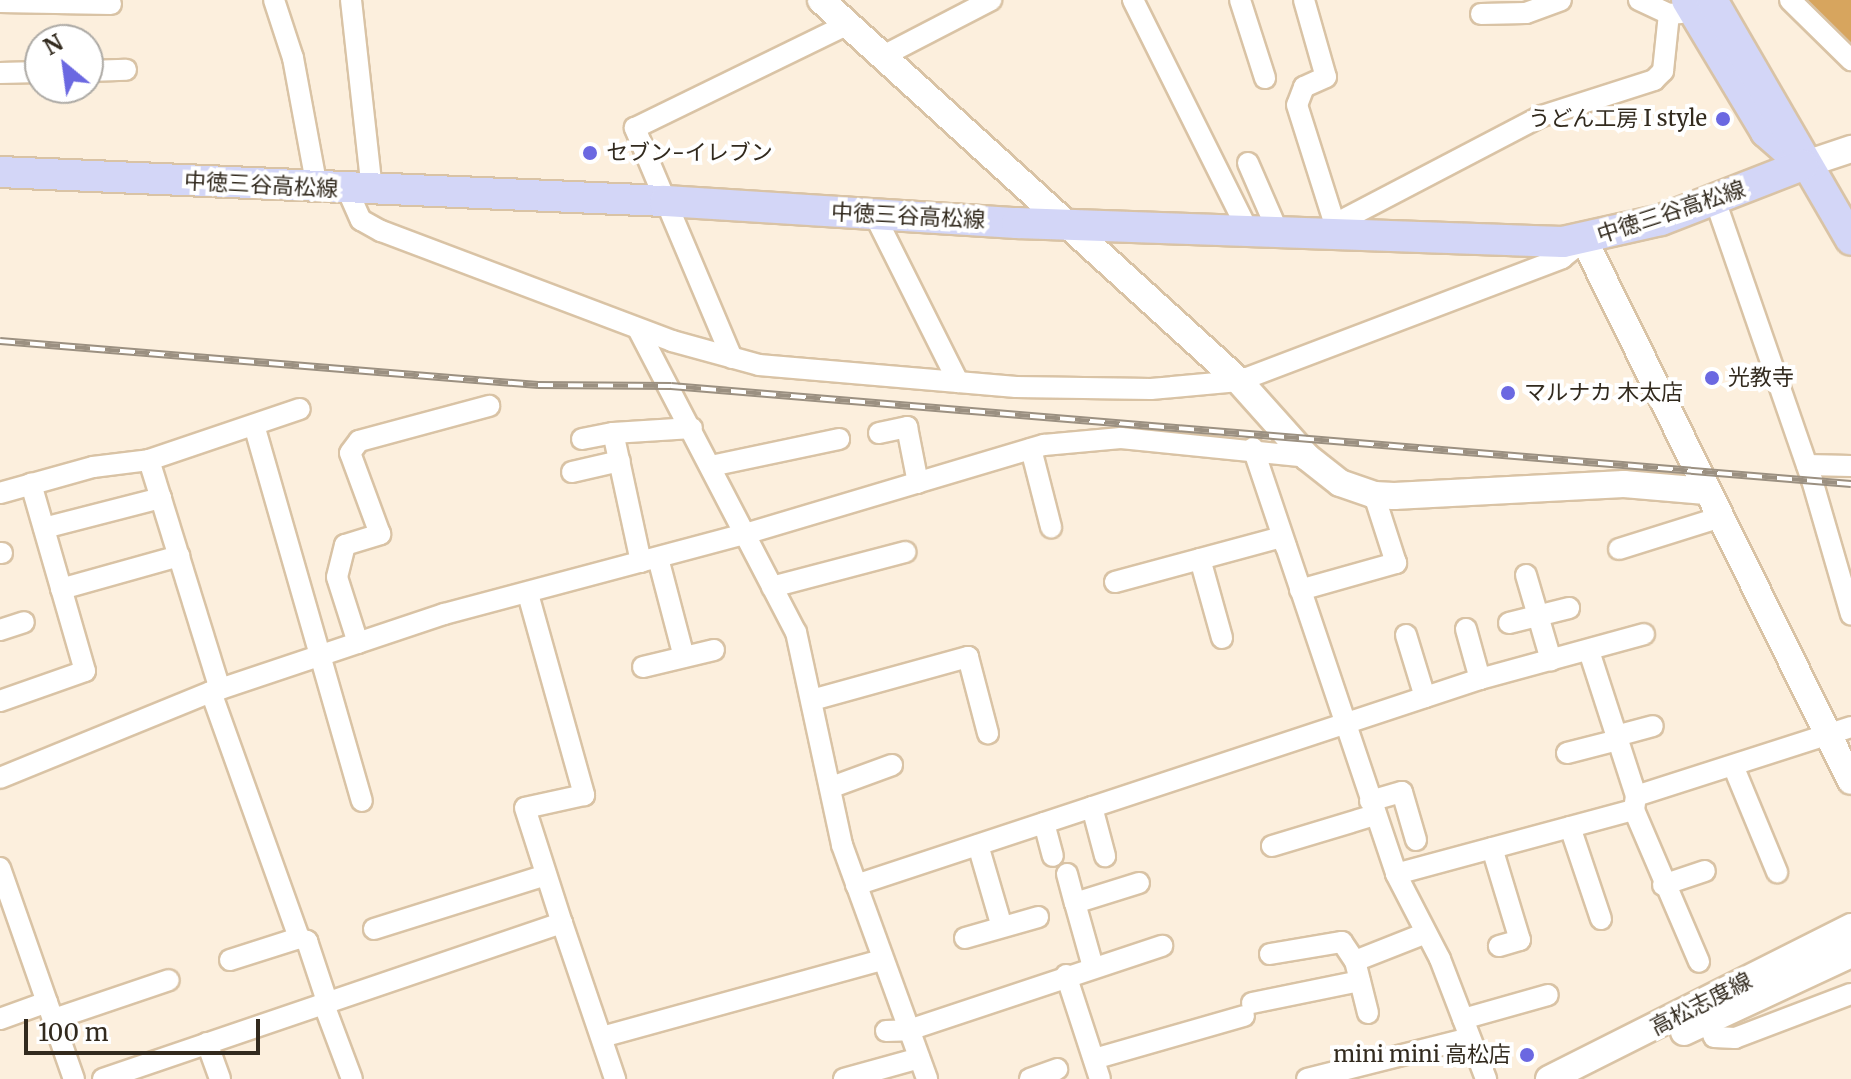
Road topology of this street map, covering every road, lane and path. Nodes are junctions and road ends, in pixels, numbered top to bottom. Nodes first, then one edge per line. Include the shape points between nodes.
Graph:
1 (274, 0) edge
2 (351, 0) edge
3 (821, 0) edge
4 (991, 0) edge
5 (1133, 0) edge
6 (1240, 0) edge
7 (1304, 0) edge
8 (1561, 0) edge
9 (1639, 0) edge
10 (1790, 0) edge
11 (0, 2) edge
12 (111, 4) dead end
13 (1690, 6) edge
14 (1490, 9) edge
15 (848, 24) junction
16 (883, 56) junction
17 (1851, 60) edge
18 (126, 70) dead end
19 (104, 71) edge
20 (24, 72) edge
21 (0, 73) edge
22 (1265, 78) dead end
23 (1851, 149) edge
24 (1248, 163) dead end
25 (1803, 165) junction
26 (0, 172) edge
27 (345, 188) junction
28 (1715, 200) junction
29 (665, 201) junction
30 (874, 214) junction
31 (1063, 223) junction
32 (1336, 229) junction
33 (1263, 232) junction
34 (1584, 240) junction
35 (1851, 240) edge
36 (638, 329) junction
37 (732, 358) junction
38 (1239, 381) junction
39 (958, 382) junction
40 (489, 406) dead end
41 (300, 409) dead end
42 (254, 425) junction
43 (692, 428) junction
44 (613, 433) junction
45 (879, 433) dead end
46 (582, 439) dead end
47 (839, 439) dead end
48 (1253, 448) junction
49 (1031, 449) junction
50 (1307, 457) junction
51 (149, 460) junction
52 (620, 461) junction
53 (1807, 465) junction
54 (711, 466) junction
55 (1851, 466) edge
56 (572, 472) dead end
57 (918, 483) junction
58 (31, 484) junction
59 (1706, 491) junction
60 (0, 493) edge
61 (1374, 495) junction
62 (161, 498) junction
63 (1721, 517) junction
64 (1051, 527) dead end
65 (44, 528) junction
66 (745, 534) junction
67 (1282, 537) junction
68 (1619, 549) dead end
69 (905, 552) dead end
70 (179, 556) junction
71 (1200, 559) junction
72 (650, 560) junction
73 (1526, 575) dead end
74 (1115, 582) dead end
75 (772, 587) junction
76 (61, 589) junction
77 (1300, 590) junction
78 (528, 594) junction
79 (1569, 608) dead end
80 (1851, 614) edge
81 (1539, 616) junction
82 (24, 622) dead end
83 (1509, 623) dead end
84 (1466, 629) dead end
85 (0, 630) edge
86 (1644, 634) dead end
87 (1314, 635) junction
88 (1406, 635) dead end
89 (1222, 638) dead end
90 (358, 643) junction
91 (714, 650) dead end
92 (1589, 651) junction
93 (320, 656) junction
94 (684, 657) junction
95 (1551, 660) junction
96 (643, 667) dead end
97 (1480, 679) junction
98 (216, 690) junction
99 (1425, 697) junction
100 (812, 700) junction
101 (0, 701) edge
102 (1342, 725) junction
103 (1653, 726) dead end
104 (1840, 732) edge
105 (988, 733) dead end
106 (1617, 738) junction
107 (1567, 753) dead end
108 (892, 765) dead end
109 (1734, 768) junction
110 (0, 778) edge
111 (1851, 781) edge
112 (832, 787) junction
113 (362, 801) dead end
114 (1635, 803) junction
115 (1092, 807) junction
116 (1372, 808) junction
117 (1044, 823) junction
118 (1570, 827) junction
119 (1416, 840) dead end
120 (978, 845) junction
121 (1272, 846) dead end
122 (1492, 848) junction
123 (1053, 856) dead end
124 (1105, 856) dead end
125 (0, 868) edge
126 (1705, 871) dead end
127 (1777, 872) dead end
128 (1067, 874) dead end
129 (1396, 874) junction
130 (543, 876) junction
131 (1139, 883) dead end
132 (856, 885) junction
133 (1663, 885) junction
134 (1075, 903) junction
135 (1038, 917) dead end
136 (1601, 919) dead end
137 (562, 923) junction
138 (1002, 927) junction
139 (1851, 927) edge
140 (374, 929) dead end
141 (1426, 933) junction
142 (299, 938) junction
143 (965, 938) dead end
144 (1162, 946) dead end
145 (1499, 946) dead end
146 (1270, 954) dead end
147 (1851, 954) edge
148 (230, 960) dead end
149 (881, 960) junction
150 (1699, 962) dead end
151 (1093, 967) junction
152 (1357, 971) junction
153 (1066, 975) junction
154 (169, 980) dead end
155 (1851, 994) edge
156 (1548, 995) dead end
157 (325, 1002) junction
158 (50, 1011) junction
159 (1368, 1013) dead end
160 (0, 1019) edge
161 (1707, 1021) junction
162 (1467, 1029) junction
163 (909, 1030) junction
164 (886, 1031) dead end
165 (602, 1037) junction
166 (207, 1043) junction
167 (919, 1058) junction
168 (1094, 1059) junction
169 (1057, 1069) dead end
170 (74, 1079) edge
171 (103, 1079) edge
172 (220, 1079) edge
173 (352, 1079) edge
174 (615, 1079) edge
175 (844, 1079) edge
176 (927, 1079) edge
177 (1030, 1079) edge
178 (1100, 1079) edge
179 (1307, 1079) edge
180 (1486, 1079) edge
181 (1549, 1079) edge
182 (1589, 1079) edge

1 - 27 street
2 - 27 street
3 - 15 street
4 - 16 street
5 - 33 street
6 - 22 street
7 - 32 street via 1326,77 1304,87 1297,105
8 - 14 street via 1526,13
9 - 13 street
10 - 17 street
11 - 12 street
13 - 25 main road via 1785,120
13 - 32 street via 1663,71 1654,80 1542,116
15 - 16 street
15 - 29 street via 635,128
16 - 31 street
18 - 19 street
20 - 21 street
23 - 25 street
24 - 33 street
25 - 28 main road, 中徳三谷高松線
25 - 35 main road
26 - 27 main road, 中徳三谷高松線
27 - 29 main road, 中徳三谷高松線
27 - 36 street via 361,220 381,231
28 - 34 main road, 中徳三谷高松線
28 - 53 street
29 - 30 main road, 中徳三谷高松線
29 - 37 street
30 - 31 main road, 中徳三谷高松線
30 - 39 street
31 - 33 main road, 中徳三谷高松線
31 - 38 street
32 - 33 main road, 中徳三谷高松線
32 - 34 main road, 中徳三谷高松線
34 - 38 street via 1562,258
34 - 59 street
36 - 37 street
36 - 43 street
37 - 39 street
38 - 39 street via 1151,389
38 - 50 street
40 - 90 street via 359,441 350,453 380,534 345,545 337,577
41 - 42 street
42 - 51 street
42 - 93 street
43 - 44 street
43 - 54 street
44 - 46 street
44 - 52 street
45 - 57 street via 907,427
47 - 54 street
48 - 49 street via 1121,438
48 - 50 street
48 - 67 street
49 - 57 street
49 - 64 street
50 - 61 street via 1340,483
51 - 58 street via 93,467
51 - 62 street
52 - 56 street
52 - 72 street
53 - 55 street
53 - 80 street
54 - 66 street
57 - 66 street
58 - 60 street
58 - 65 street
59 - 61 street via 1624,484
59 - 63 street
61 - 77 street via 1396,563
62 - 65 street
62 - 70 street
63 - 68 street
63 - 104 street
65 - 76 street
66 - 72 street
66 - 75 street
67 - 71 street
67 - 77 street
67 - 87 street
69 - 75 street
70 - 76 street
70 - 98 street
71 - 74 street
71 - 89 street
72 - 78 street
72 - 94 street
73 - 81 street
75 - 100 street via 796,632
76 - 101 street via 85,671
77 - 87 street
78 - 90 street via 444,614
78 - 130 street via 584,795 525,808
79 - 81 street
81 - 83 street
81 - 95 street
82 - 85 street
84 - 97 street
86 - 92 street
87 - 102 street
88 - 99 street
90 - 93 street
91 - 94 street
92 - 95 street
92 - 106 street
93 - 98 street
93 - 113 street
94 - 96 street
95 - 97 street
97 - 99 street
98 - 110 street
98 - 142 street
99 - 102 street
100 - 105 street via 968,657
100 - 112 street
102 - 115 street
102 - 116 street
103 - 106 street
104 - 109 street
104 - 111 street
106 - 107 street
106 - 114 street
108 - 112 street
109 - 114 street
109 - 127 street
112 - 132 street via 842,845
114 - 118 street
114 - 133 street
115 - 117 street
115 - 124 street
116 - 119 street via 1402,792
116 - 121 street
116 - 129 street
117 - 120 street
117 - 123 street
118 - 122 street
118 - 136 street
120 - 132 street
120 - 138 street
122 - 129 street
122 - 145 street via 1520,940
125 - 158 street
126 - 133 street
128 - 134 street
129 - 141 street
130 - 137 street
130 - 140 street
131 - 134 street
132 - 149 street
133 - 150 street
134 - 151 street
135 - 138 street
137 - 157 street
137 - 165 street
138 - 143 street
139 - 181 street, 高松志度線
141 - 152 street
141 - 162 street
142 - 148 street
142 - 157 street via 307,941
144 - 151 street
146 - 152 street via 1342,942
147 - 161 street, 高松志度線
149 - 163 street
149 - 165 street
151 - 153 street
152 - 159 street
152 - 168 street
153 - 163 street
153 - 168 street
154 - 158 street
155 - 161 street via 1735,1038 1714,1037
156 - 162 street
157 - 166 street
157 - 173 street
158 - 160 street
158 - 170 street
161 - 182 street, 高松志度線
162 - 179 street
162 - 180 street
163 - 164 street
163 - 167 street
165 - 174 street
166 - 171 street
166 - 172 street
167 - 175 street
167 - 176 street
168 - 178 street
169 - 177 street

